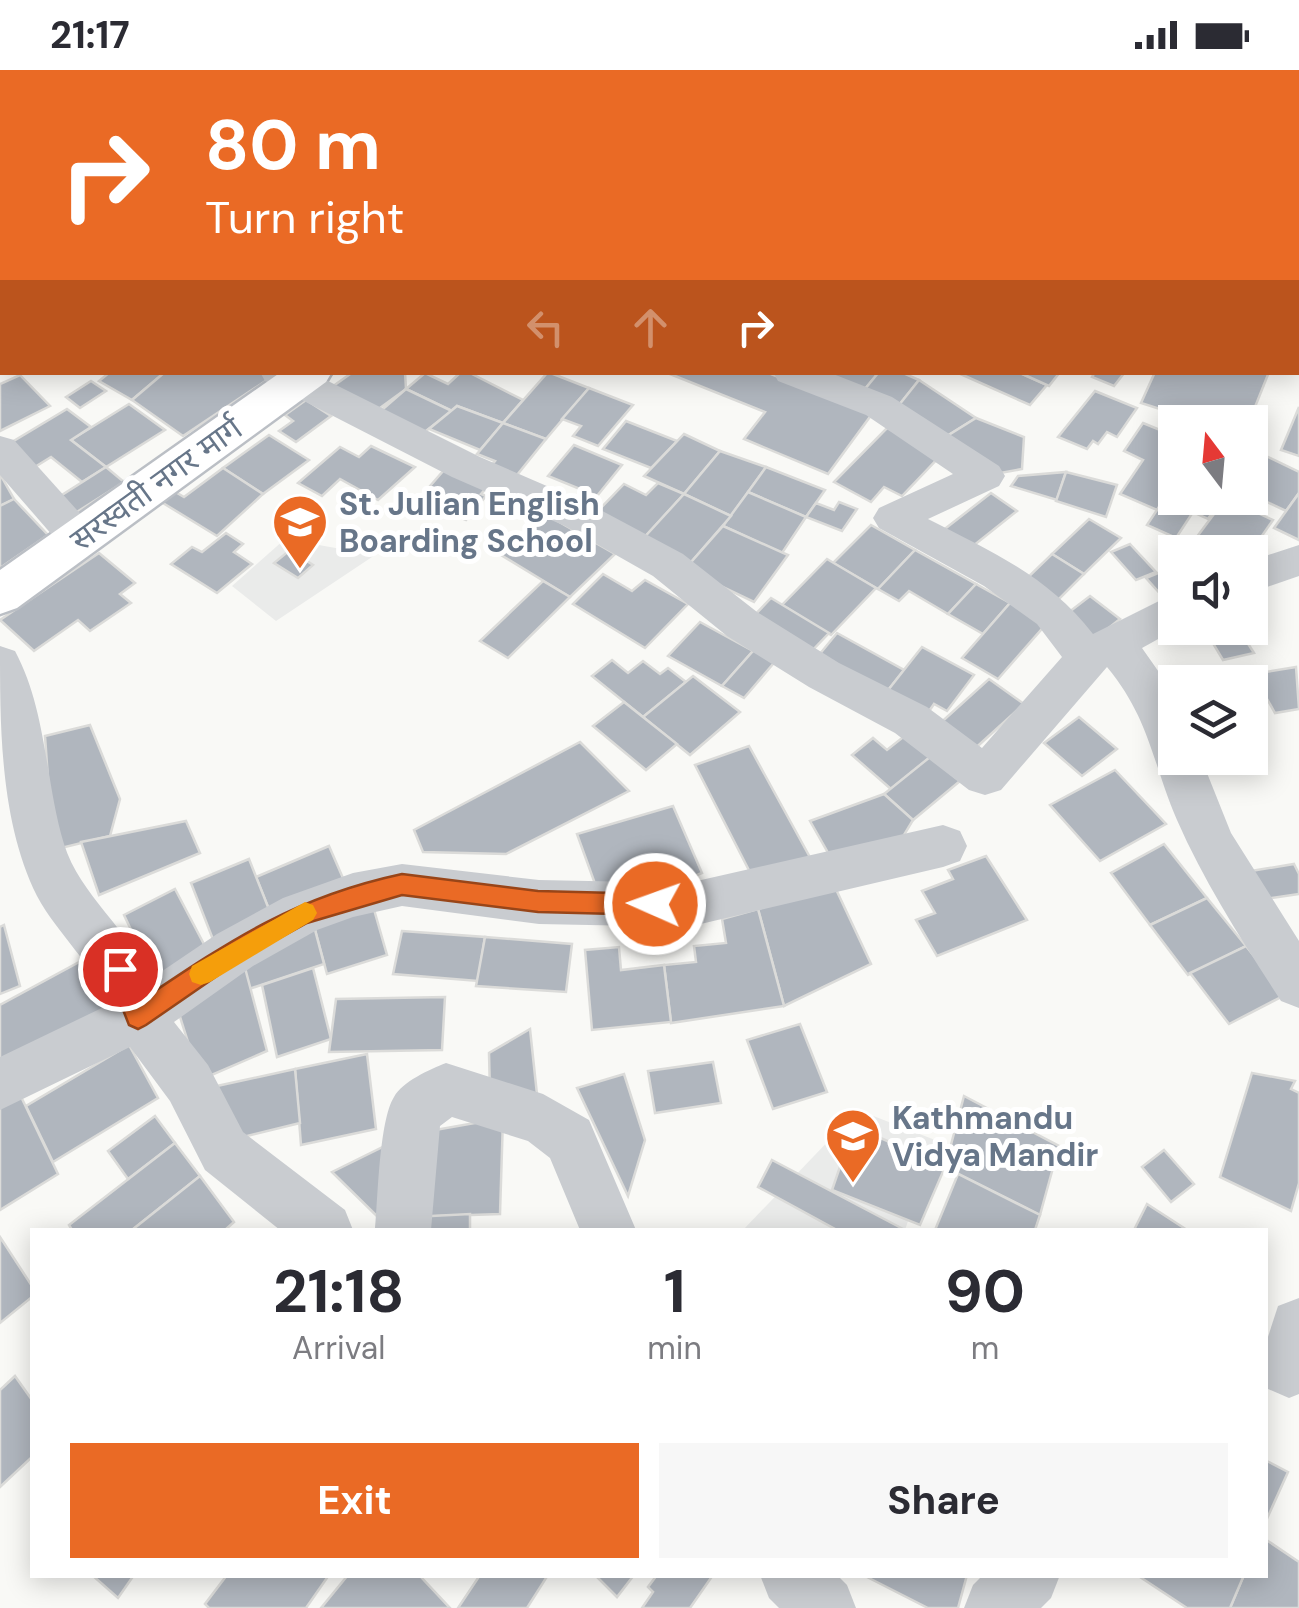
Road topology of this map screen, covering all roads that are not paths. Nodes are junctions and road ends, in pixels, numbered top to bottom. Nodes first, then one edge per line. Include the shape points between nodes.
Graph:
1 (798, 375) edge
2 (295, 376) edge
3 (0, 450) edge
4 (80, 540) junction
5 (1299, 560) edge
6 (1268, 571) edge
7 (0, 595) edge
8 (1158, 618) edge
9 (1099, 650) junction
10 (0, 663) edge
11 (1158, 704) edge
12 (1183, 775) edge
13 (943, 846) dead end
14 (1299, 984) edge
15 (138, 1017) junction
16 (0, 1084) edge
17 (321, 1228) edge
18 (403, 1228) edge
19 (607, 1228) edge
20 (795, 1578) edge
21 (1025, 1578) edge
22 (824, 1608) edge
23 (996, 1608) edge

1 - 9 street via 879,406 985,476 893,518 998,575
2 - 4 main road, सरस्वती नगर मार्ग
2 - 9 street via 668,565 742,624 911,720 985,776
3 - 4 street
4 - 7 main road, सरस्वती नगर मार्ग
5 - 6 street
8 - 9 street
9 - 11 street via 1147,683
10 - 15 street via 40,843 56,884 120,969
12 - 14 street via 1228,877
13 - 15 street via 688,905 538,902 402,885 300,914
15 - 16 street
15 - 17 street via 190,1082 224,1151
18 - 19 street via 414,1112 446,1088 543,1120 570,1139
20 - 22 street
21 - 23 street

